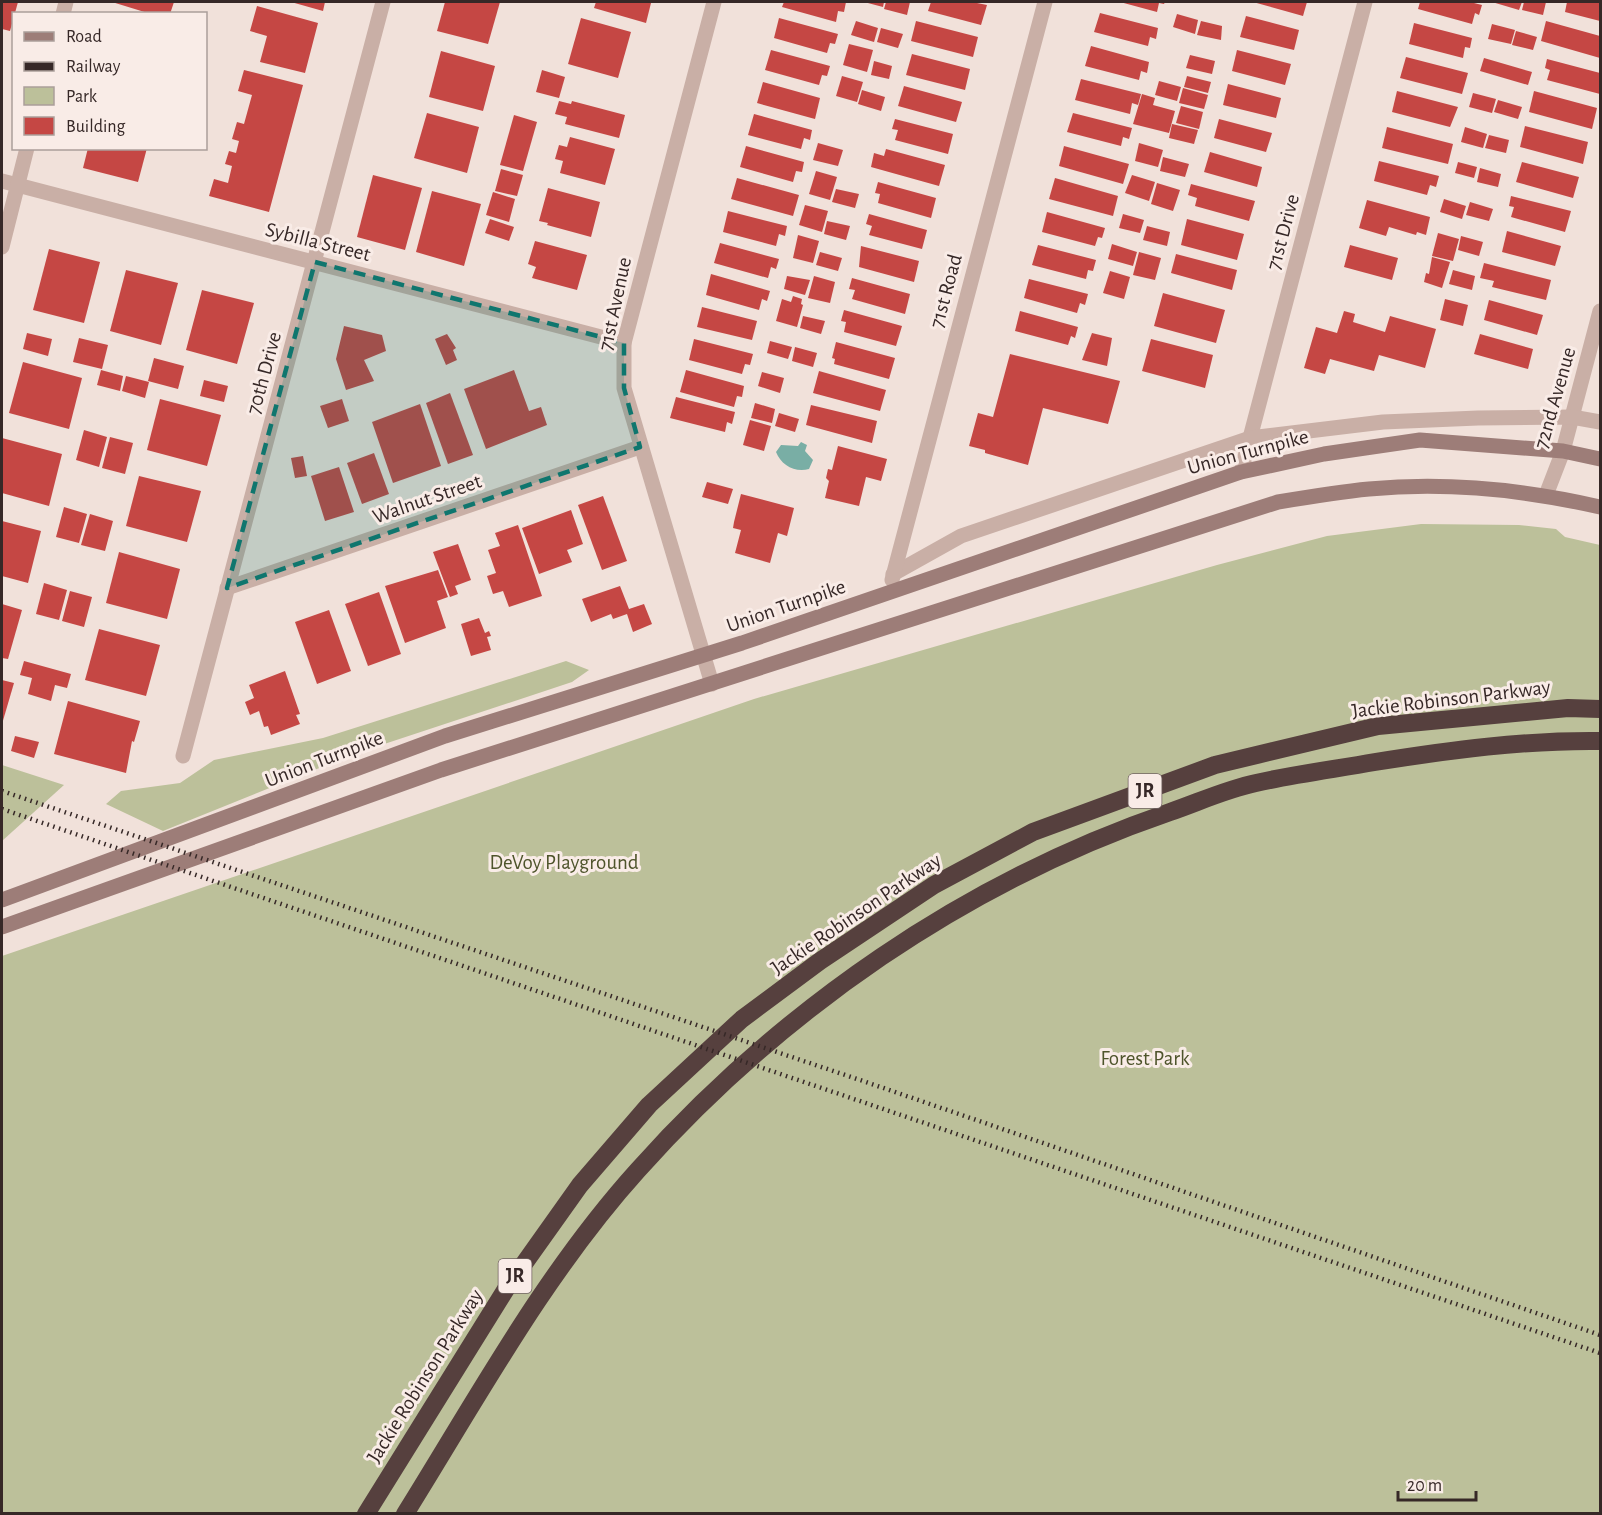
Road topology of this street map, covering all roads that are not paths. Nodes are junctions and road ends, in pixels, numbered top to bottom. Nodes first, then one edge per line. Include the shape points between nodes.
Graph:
1 (383, 2) edge
2 (714, 2) edge
3 (1045, 2) edge
4 (1365, 2) edge
5 (26, 150) edge
6 (2, 181) edge
7 (17, 185) junction
8 (2, 246) edge
9 (315, 262) junction
10 (1600, 311) edge
11 (624, 343) junction
12 (1572, 417) junction
13 (1600, 422) edge
14 (1250, 438) junction
15 (640, 447) junction
16 (1563, 451) junction
17 (1600, 459) edge
18 (1241, 472) junction
19 (1546, 495) junction
20 (1600, 507) edge
21 (893, 574) junction
22 (227, 588) junction
23 (890, 592) junction
24 (704, 656) junction
25 (712, 684) junction
26 (1600, 709) edge
27 (1600, 741) edge
28 (183, 756) dead end
29 (2, 900) edge
30 (2, 927) edge
31 (366, 1514) edge
32 (405, 1514) edge

1 - 9 street, 70th Drive
2 - 11 street, 71st Avenue
3 - 21 street, 71st Road
4 - 14 street, 71st Drive
5 - 7 street
6 - 7 street, Sybilla Street
7 - 8 street
7 - 9 street, Sybilla Street
9 - 11 street, Sybilla Street
9 - 22 street, 70th Drive
10 - 12 street, 72nd Avenue
11 - 15 street, 71st Avenue via 624,388
12 - 13 street, Union Turnpike
12 - 14 street, Union Turnpike via 1383,422
12 - 16 street, 72nd Avenue
14 - 18 street, 71st Drive
14 - 21 street, Union Turnpike via 961,536
15 - 22 street, Walnut Street
15 - 24 street, 71st Avenue
16 - 17 main road, Union Turnpike
16 - 18 main road, Union Turnpike via 1420,440 1324,454
16 - 19 street, 72nd Avenue
18 - 23 main road, Union Turnpike
19 - 20 main road
19 - 25 main road via 1451,487 1370,489 1278,502
21 - 23 street, 71st Road
22 - 28 street, 70th Drive
23 - 24 main road, Union Turnpike
24 - 25 street, 71st Avenue
24 - 29 main road, Union Turnpike via 445,736
25 - 30 main road via 441,770
26 - 31 highway, Jackie Robinson Parkway / JR via 1568,708 1378,726 1215,765 1033,832 934,885 742,1019 649,1105 580,1185 506,1289
27 - 32 highway, JR via 1459,748 1253,783 1130,825 1032,868 943,916 863,969 781,1031 702,1102 636,1172 533,1308

